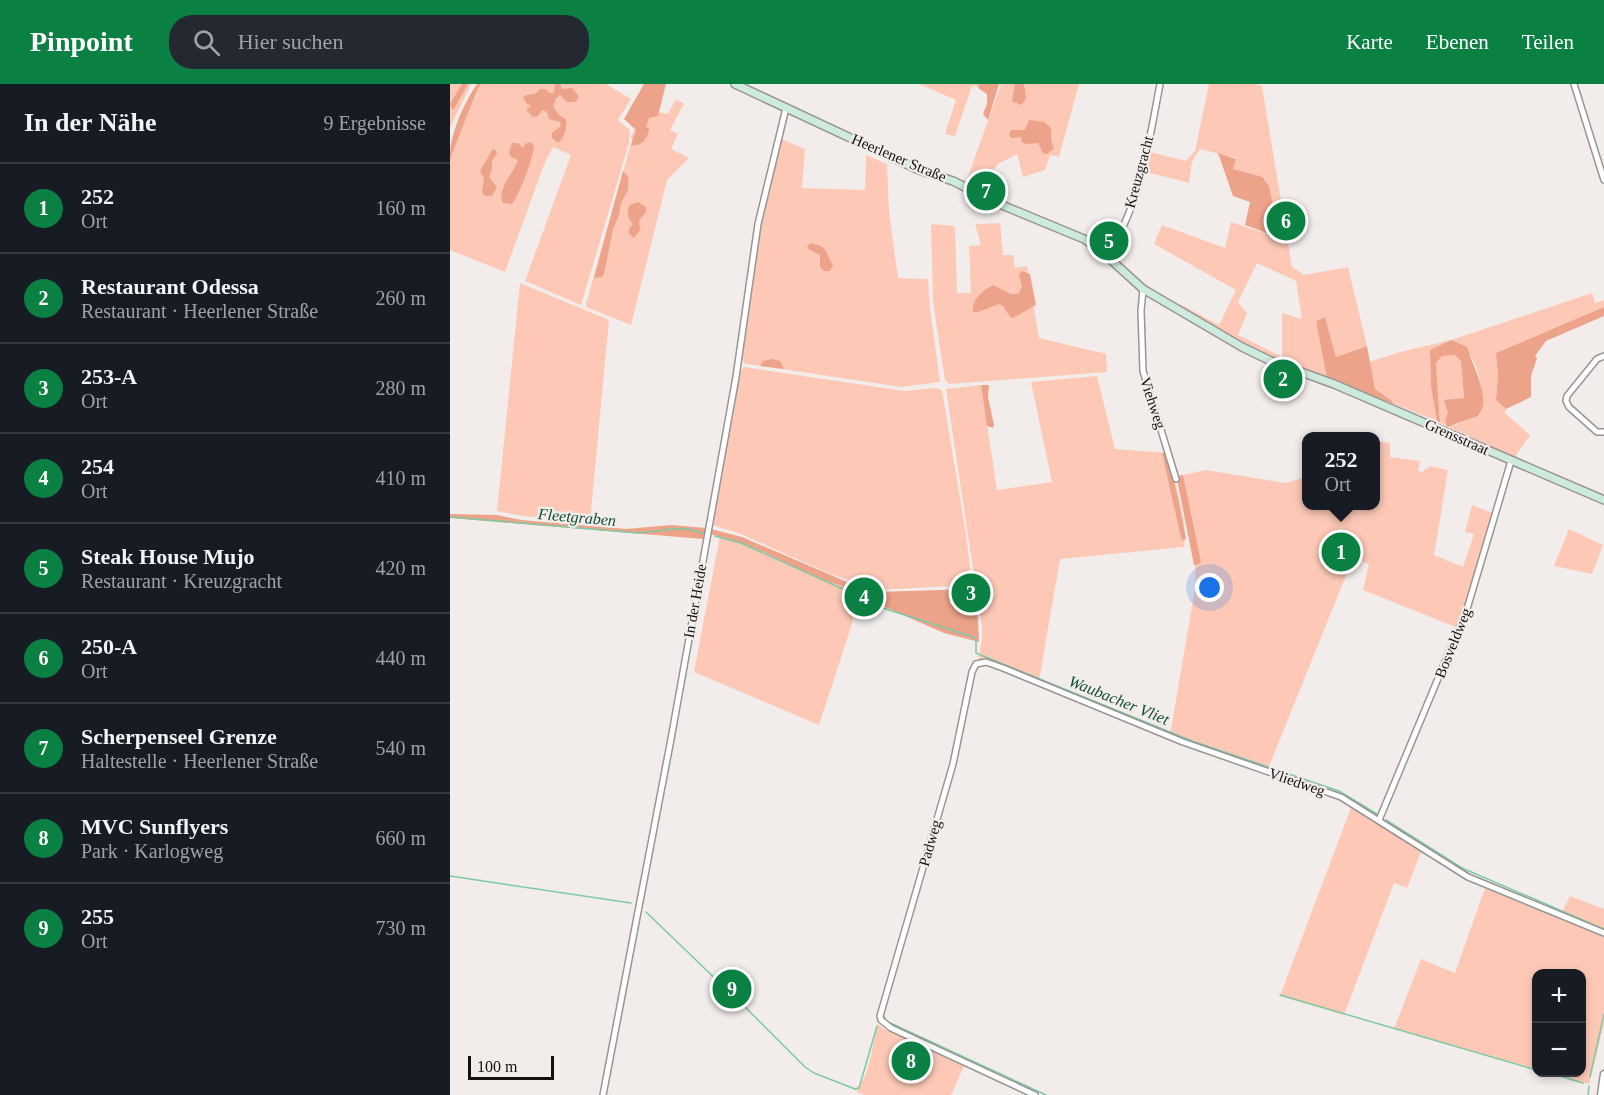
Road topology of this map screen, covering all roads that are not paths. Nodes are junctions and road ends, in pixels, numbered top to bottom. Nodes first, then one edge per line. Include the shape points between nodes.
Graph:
1 (735, 84) edge
2 (1160, 84) edge
3 (1574, 84) edge
4 (786, 108) junction
5 (1604, 180) edge
6 (1107, 256) junction
7 (1143, 289) junction
8 (1604, 356) edge
9 (1310, 376) joint
10 (1604, 432) edge
11 (1512, 461) junction
12 (1176, 479) dead end
13 (1604, 500) edge
14 (976, 664) joint
15 (1379, 820) junction
16 (1604, 933) edge
17 (1604, 1074) edge
18 (603, 1095) edge
19 (1035, 1095) edge
20 (1601, 1095) edge

1 - 4 main road, Heerlener Straße
2 - 6 street, Kreuzgracht via 1137,190
3 - 5 street
4 - 6 main road, Heerlener Straße via 919,170 1070,232
4 - 18 street, In der Heide via 758,224 736,377
6 - 7 main road, Heerlener Straße
7 - 9 main road, Heerlener Straße via 1242,347
7 - 12 street, Viehweg via 1143,371
8 - 10 street via 1597,359 1566,401 1597,432
9 - 11 main road, Grensstraat
11 - 13 main road, Grensstraat
11 - 15 street, Bosveldweg via 1467,609
14 - 15 street, Vliedweg via 994,665 1184,742 1341,797
14 - 19 street, Padweg via 953,764 880,1011 881,1020
15 - 16 street, Vliedweg via 1468,877
17 - 20 street

